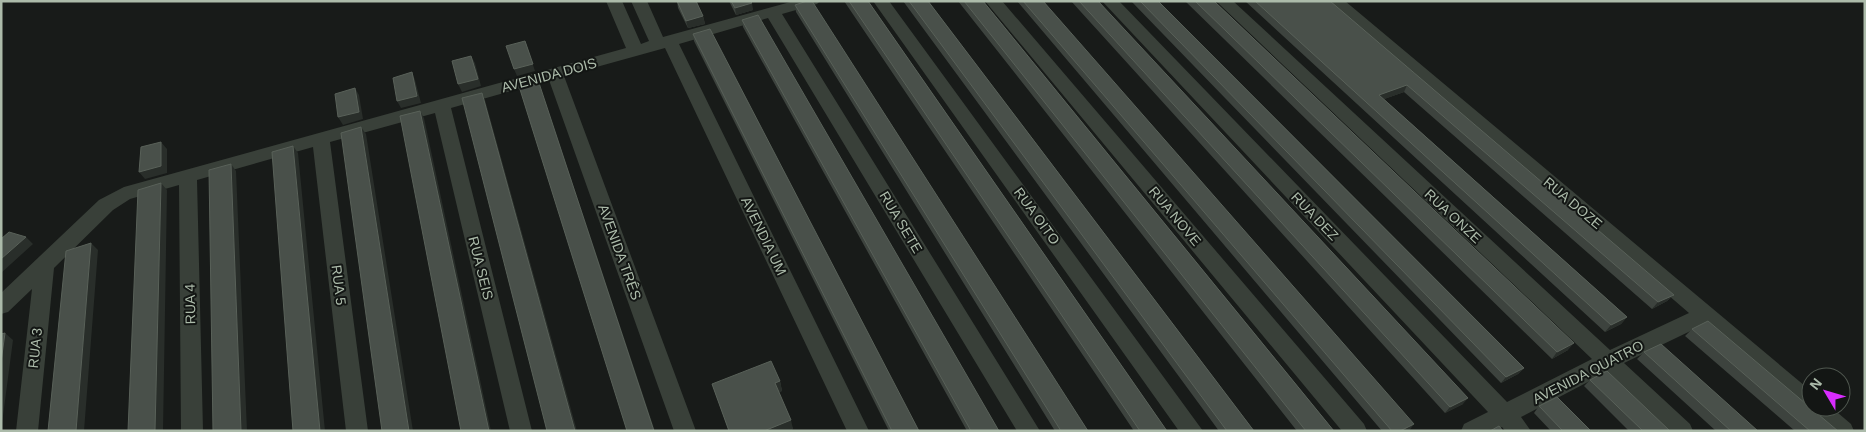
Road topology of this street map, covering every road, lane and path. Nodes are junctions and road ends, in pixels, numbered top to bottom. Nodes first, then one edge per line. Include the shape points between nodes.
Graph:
1 (614, 1) edge
2 (639, 1) edge
3 (812, 1) edge
4 (881, 1) edge
5 (994, 1) edge
6 (1110, 1) edge
7 (1224, 1) edge
8 (1335, 1) edge
9 (773, 13) junction
10 (664, 43) junction
11 (636, 51) junction
12 (555, 73) junction
13 (442, 105) junction
14 (321, 139) junction
15 (188, 177) junction
16 (44, 265) junction
17 (1, 306) edge
18 (1705, 315) junction
19 (1608, 361) junction
20 (1801, 396) edge
21 (1506, 415) junction
22 (1827, 417) edge
23 (27, 431) edge
24 (192, 431) edge
25 (357, 431) edge
26 (521, 431) edge
27 (685, 431) edge
28 (858, 431) edge
29 (1029, 431) edge
30 (1192, 431) edge
31 (1356, 431) edge
32 (1472, 431) edge
33 (1520, 431) edge
34 (1682, 431) edge
35 (1843, 431) edge

1 - 11 street
2 - 10 street, AVENDIA UM
3 - 9 street, AVENIDA DOIS
4 - 30 street, RUA OITO
5 - 31 street, RUA NOVE
6 - 21 street, RUA DEZ
7 - 19 street, RUA ONZE
8 - 18 street, RUA DOZE
9 - 10 street, AVENIDA DOIS
9 - 29 street, RUA SETE
10 - 11 street, AVENIDA DOIS
10 - 28 street, AVENDIA UM
11 - 12 street, AVENIDA DOIS
12 - 13 street, AVENIDA DOIS
12 - 27 street, AVENIDA TRÊS
13 - 14 street, AVENIDA DOIS
13 - 26 street, RUA SEIS
14 - 15 street, AVENIDA DOIS
14 - 25 street, RUA 5
15 - 16 street, AVENIDA DOIS via 112,200
15 - 24 street, RUA 4
16 - 17 street, AVENIDA DOIS
16 - 23 street, RUA 3
18 - 19 street, AVENIDA QUATRO
18 - 20 street, RUA DOZE
19 - 21 street, AVENIDA QUATRO
19 - 34 street, RUA ONZE
21 - 32 street, AVENIDA QUATRO
21 - 33 street, RUA DEZ
22 - 35 street

